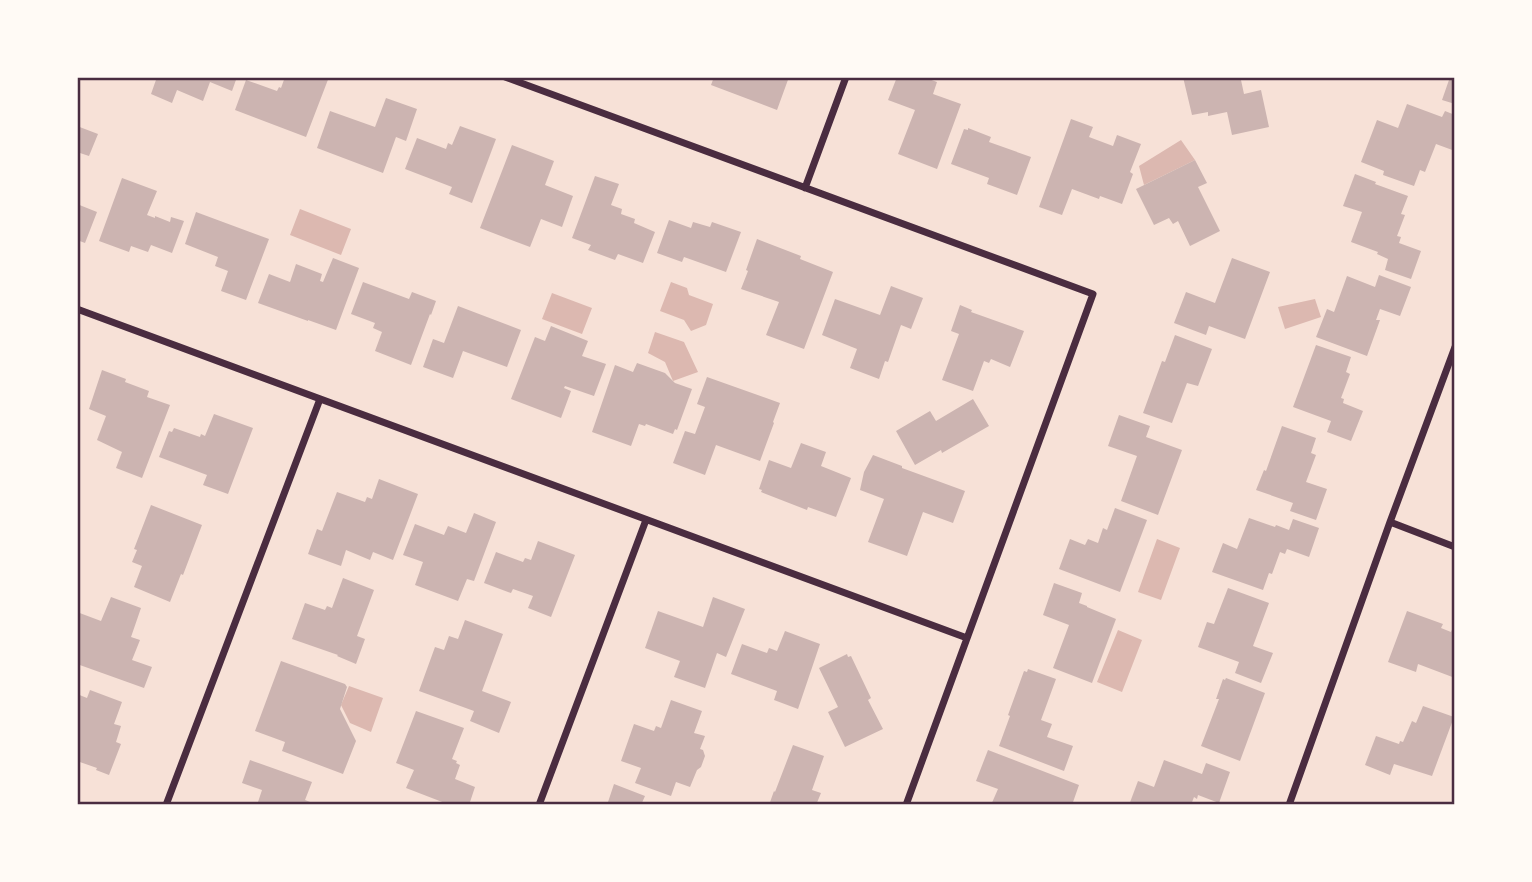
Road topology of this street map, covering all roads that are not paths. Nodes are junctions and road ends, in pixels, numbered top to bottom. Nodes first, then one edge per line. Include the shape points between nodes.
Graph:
1 (505, 77) edge
2 (846, 77) edge
3 (805, 188) junction
4 (77, 309) edge
5 (1455, 347) edge
6 (320, 399) junction
7 (646, 520) junction
8 (1390, 522) junction
9 (1455, 547) edge
10 (967, 638) junction
11 (166, 805) edge
12 (539, 805) edge
13 (906, 805) edge
14 (1289, 805) edge

1 - 3 street
2 - 3 street
3 - 10 street via 1093,294
4 - 6 street
5 - 8 street
6 - 7 street
6 - 11 street
7 - 10 street
7 - 12 street
8 - 9 street
8 - 14 street
10 - 13 street

